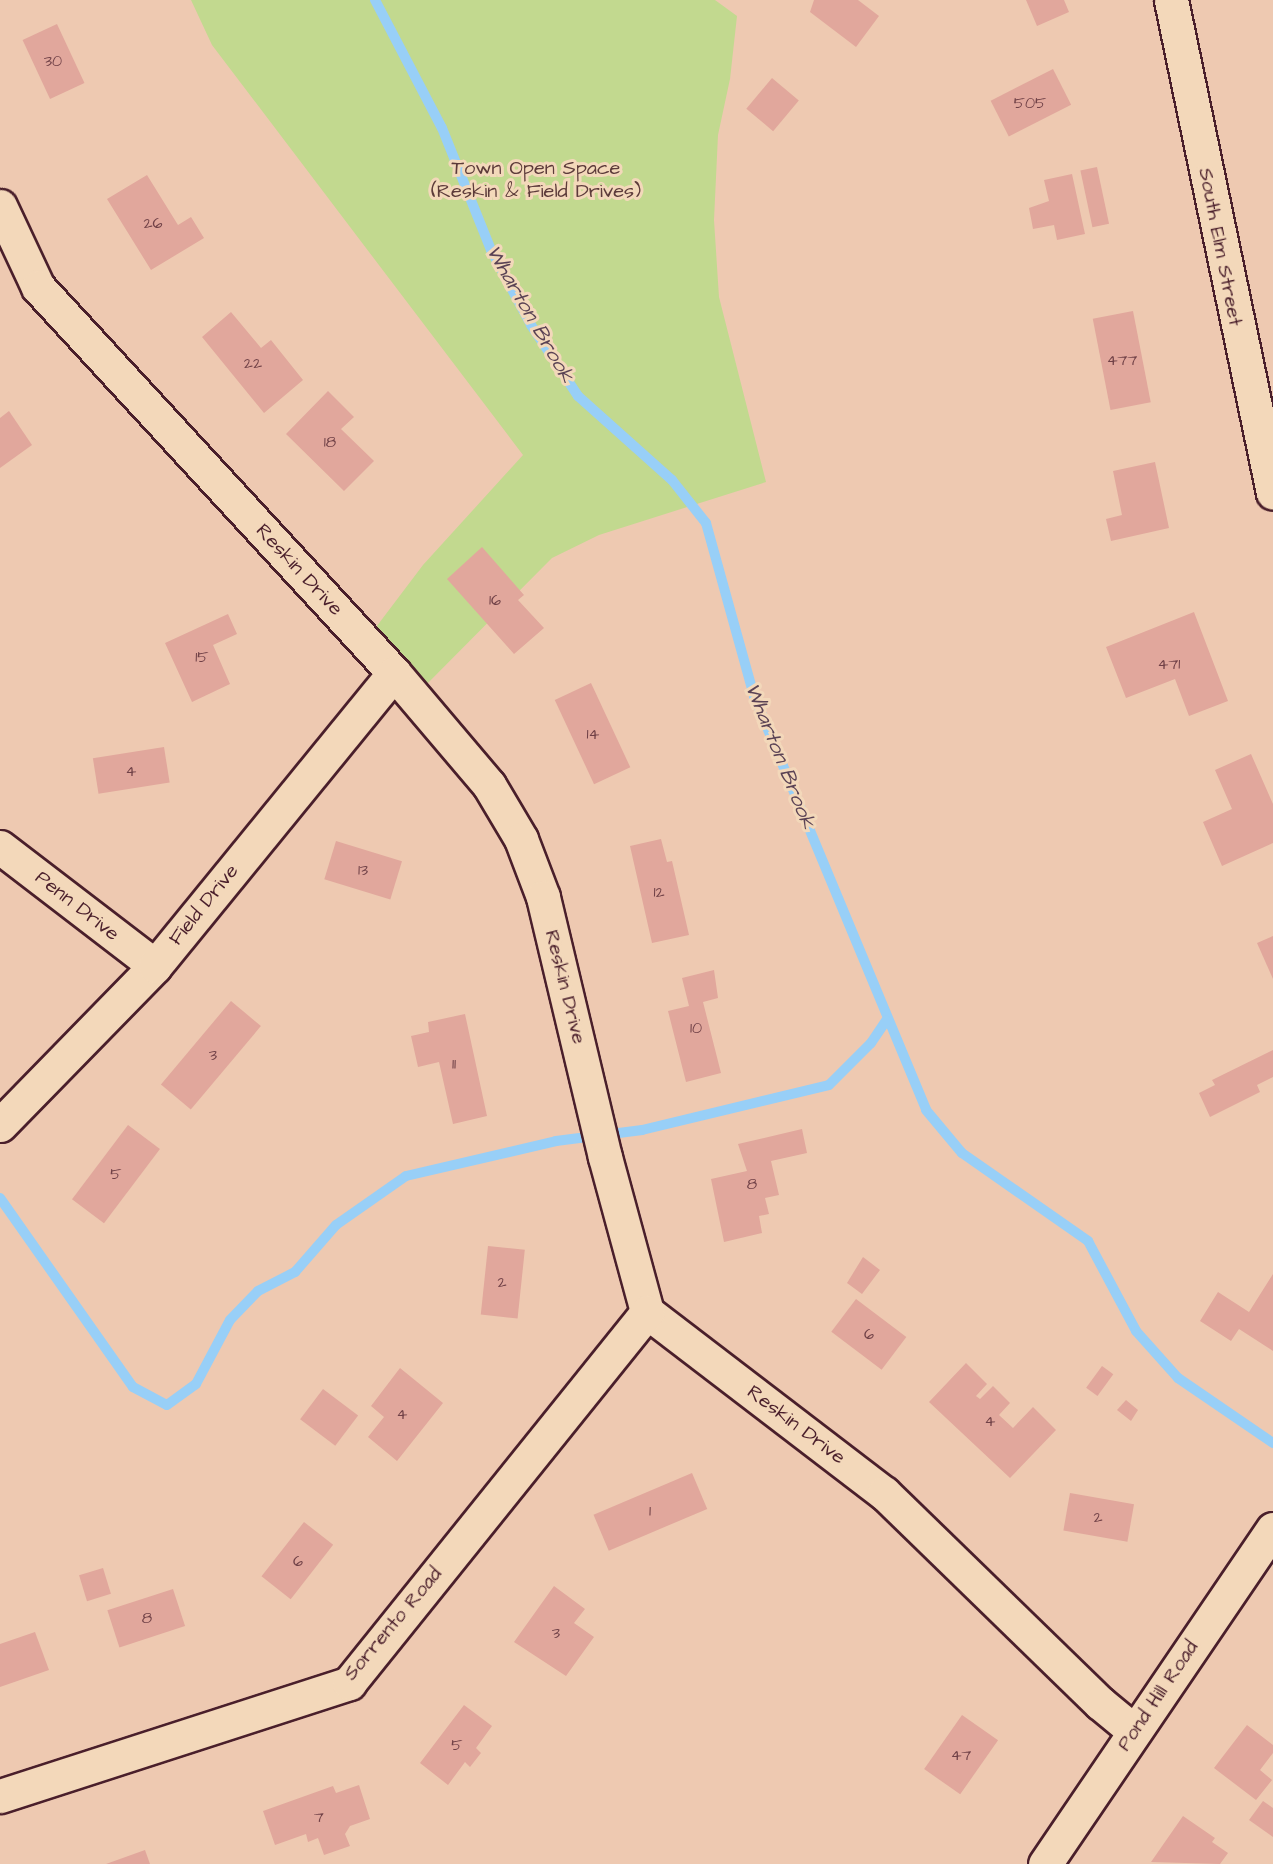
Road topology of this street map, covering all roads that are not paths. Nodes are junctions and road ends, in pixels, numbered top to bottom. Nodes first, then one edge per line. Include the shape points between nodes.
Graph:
1 (1171, 0) edge
2 (0, 206) edge
3 (1273, 493) edge
4 (394, 673) junction
5 (0, 847) edge
6 (154, 966) junction
7 (0, 1125) edge
8 (647, 1312) junction
9 (1273, 1529) edge
10 (1134, 1731) junction
11 (0, 1796) edge
12 (1045, 1864) edge

1 - 3 street, South Elm Street
2 - 4 street, Reskin Drive via 38,287
4 - 6 street, Field Drive
4 - 8 street, Reskin Drive via 489,785 521,839 543,897 605,1157
5 - 6 street, Penn Drive
6 - 7 street, Field Drive
8 - 10 street, Reskin Drive via 884,1493 1091,1695
8 - 11 street, Sorrento Road via 349,1683
9 - 10 street, Pond Hill Road
10 - 12 street, Pond Hill Road

